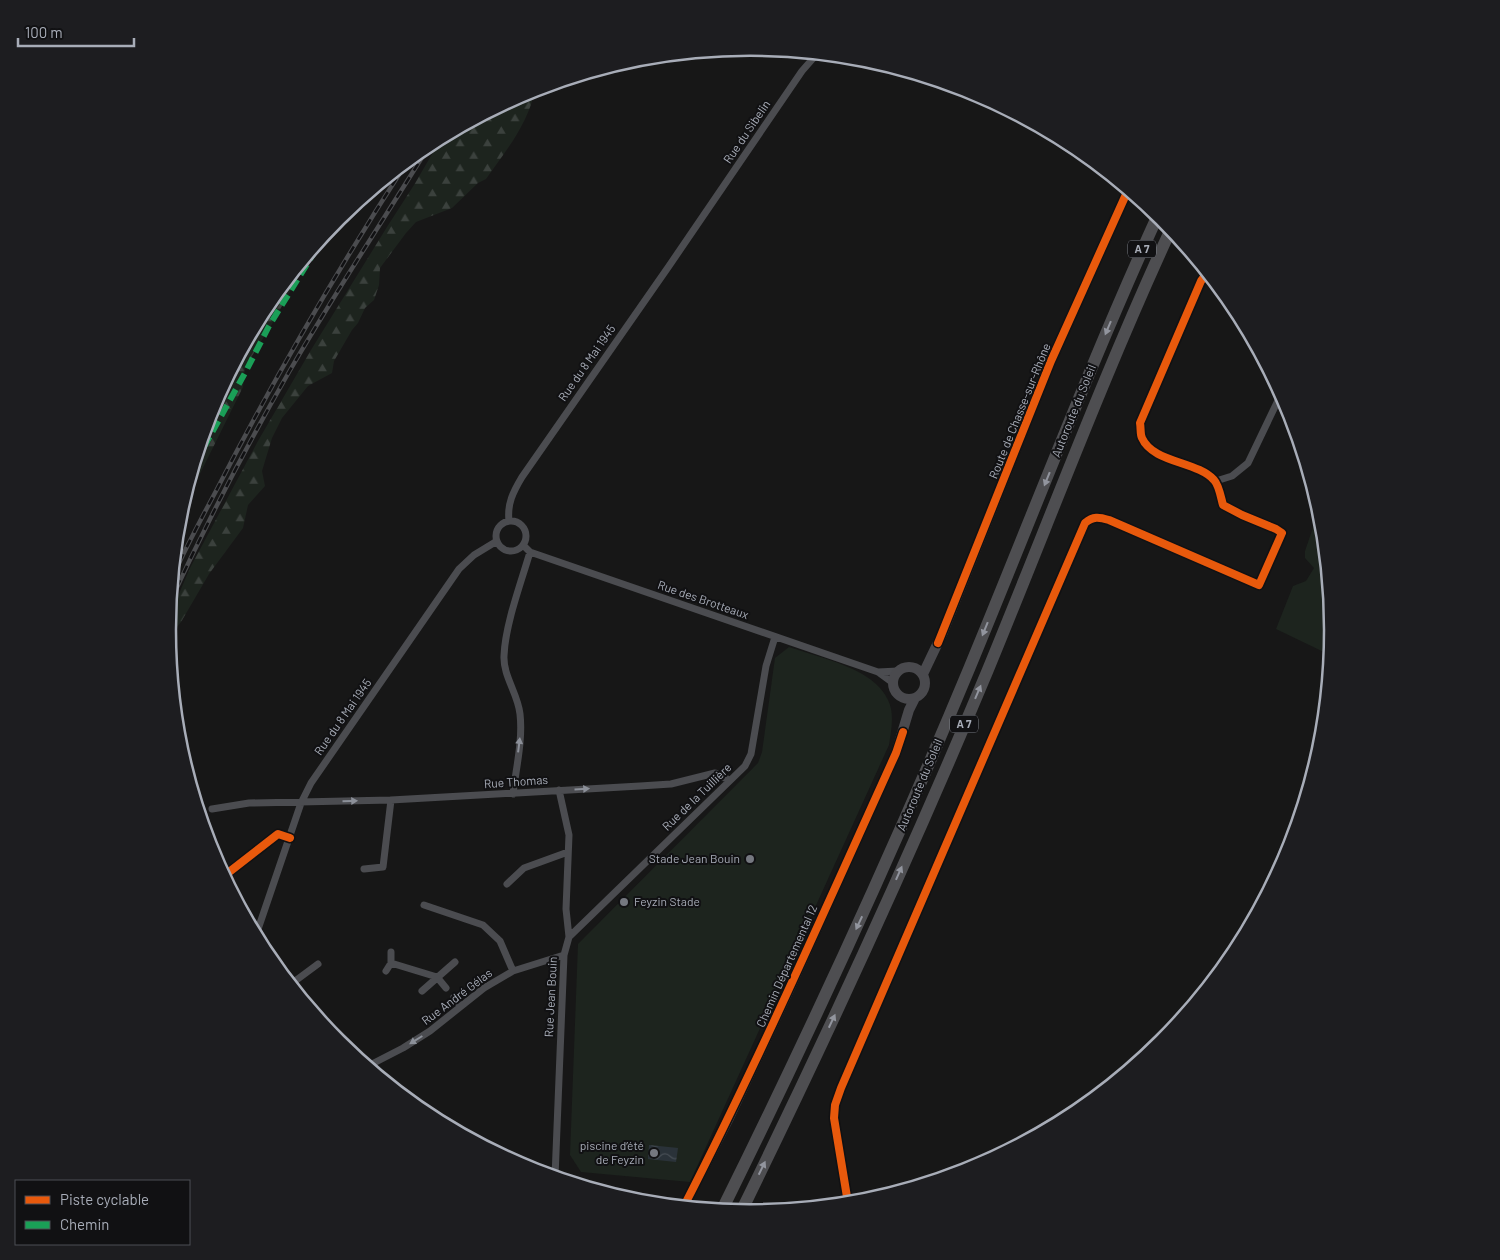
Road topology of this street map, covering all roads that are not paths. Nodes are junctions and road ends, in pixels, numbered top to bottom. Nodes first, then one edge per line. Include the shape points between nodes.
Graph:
1 (812, 60) edge
2 (1125, 197) edge
3 (1155, 223) edge
4 (698, 224) joint
5 (1168, 237) edge
6 (1203, 278) edge
7 (1277, 403) edge
8 (1216, 481) junction
9 (509, 521) junction
10 (497, 541) junction
11 (522, 546) junction
12 (530, 552) junction
13 (775, 637) junction
14 (938, 643) junction
15 (912, 667) junction
16 (898, 671) junction
17 (878, 672) junction
18 (923, 674) junction
19 (893, 683) junction
20 (900, 696) junction
21 (914, 698) junction
22 (902, 732) junction
23 (729, 780) junction
24 (559, 790) junction
25 (513, 794) junction
26 (391, 800) junction
27 (301, 803) junction
28 (212, 809) dead end
29 (290, 838) junction
30 (568, 852) junction
31 (364, 868) dead end
32 (230, 872) edge
33 (507, 884) dead end
34 (424, 905) dead end
35 (259, 927) edge
36 (569, 937) junction
37 (391, 952) dead end
38 (564, 955) junction
39 (455, 962) dead end
40 (391, 963) junction
41 (318, 964) dead end
42 (386, 971) dead end
43 (512, 971) junction
44 (437, 977) junction
45 (296, 980) edge
46 (446, 988) dead end
47 (422, 991) dead end
48 (454, 998) dead end
49 (460, 1006) junction
50 (374, 1063) edge
51 (555, 1169) edge
52 (847, 1195) edge
53 (685, 1200) edge
54 (725, 1203) edge
55 (744, 1204) edge

1 - 4 street, Rue du Sibelin
2 - 14 main road, Route de Chasse-sur-Rhône via 1051,362
3 -> 54 highway, Autoroute du Soleil / A 7 via 903,825
4 - 9 street, Rue du 8 Mai 1945 via 522,477 509,504
55 -> 5 highway, Autoroute du Soleil / A 7 via 914,841 987,672 1113,360
6 - 8 street via 1140,423 1141,436 1147,446
7 - 8 street via 1248,463 1232,476
8 - 52 street via 1223,505 1282,534 1259,585 1100,517 1085,523 840,1088 834,1118
9 - 10 street via 498,528
9 - 11 street via 519,523 524,530 526,538
10 - 11 street via 506,550
10 - 27 street, Rue du 8 Mai 1945 via 459,569 311,782
11 - 12 street, Rue des Brotteaux
12 - 13 street, Rue des Brotteaux
25 -> 12 street via 520,712 504,657
13 - 17 street, Rue des Brotteaux
13 - 23 street, Rue de la Tuillière via 766,666 751,754 745,766
14 - 15 main road, Route de Chasse-sur-Rhône
14 - 18 main road, Route de Chasse-sur-Rhône
15 - 16 main road
15 - 18 main road
16 - 17 street, Rue des Brotteaux
16 - 19 main road
17 - 19 street, Rue des Brotteaux
18 - 21 main road via 924,688
19 - 20 main road
20 - 21 main road
20 - 22 main road, Chemin Départemental 12
21 - 22 main road, Chemin Départemental 12
22 - 53 main road, Chemin Départemental 12 via 896,753 789,990 729,1118
24 -> 23 street, Rue Thomas via 671,784 715,773
23 - 36 street, Rue de la Tuillière
24 - 25 street, Rue Thomas
24 - 30 street, Rue Jean Bouin via 569,835
25 - 26 street, Rue Thomas
27 -> 26 street, Rue Thomas
26 - 31 street via 383,867
27 - 28 street, Rue Thomas via 249,803
27 - 29 street, Rue du 8 Mai 1945
29 - 32 street via 278,834
29 - 35 street, Rue du 8 Mai 1945
30 - 33 street via 524,868
30 - 36 street, Rue Jean Bouin via 566,910
34 - 43 street via 483,926 500,941
36 - 38 street, Rue Jean Bouin
37 - 40 street
38 - 43 street, Rue André Gélas
38 - 51 street, Rue Jean Bouin
39 - 44 street
40 - 42 street
40 - 44 street
41 - 45 street
43 - 49 street, Rue André Gélas
44 - 46 street
44 - 47 street
48 - 49 street
49 -> 50 street, Rue André Gélas via 430,1032

